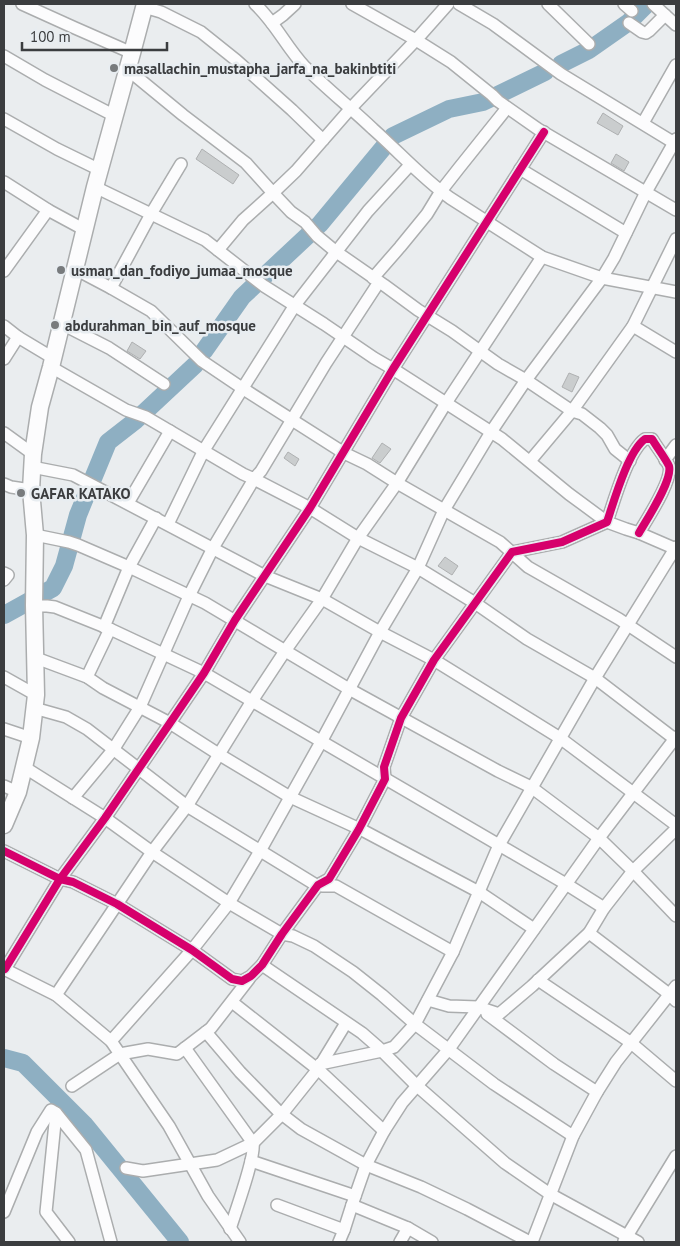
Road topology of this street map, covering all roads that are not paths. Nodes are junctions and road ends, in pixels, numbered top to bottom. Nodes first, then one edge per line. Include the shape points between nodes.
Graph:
1 (22, 4) edge
2 (255, 4) edge
3 (295, 4) edge
4 (352, 4) edge
5 (448, 4) edge
6 (459, 4) edge
7 (548, 4) edge
8 (653, 4) edge
9 (144, 5) edge
10 (665, 15) junction
11 (272, 23) junction
12 (629, 24) dead end
13 (676, 25) edge
14 (416, 40) junction
15 (589, 44) dead end
16 (4, 56) edge
17 (130, 61) junction
18 (676, 64) edge
19 (499, 102) junction
20 (351, 108) junction
21 (115, 116) junction
22 (4, 119) edge
23 (643, 123) junction
24 (544, 132) junction
25 (323, 140) junction
26 (675, 142) edge
27 (181, 164) dead end
28 (410, 165) junction
29 (520, 169) junction
30 (100, 170) junction
31 (4, 182) edge
32 (95, 187) junction
33 (441, 191) junction
34 (646, 192) junction
35 (274, 193) junction
36 (48, 210) junction
37 (676, 210) edge
38 (151, 214) junction
39 (486, 222) junction
40 (85, 230) junction
41 (626, 233) junction
42 (676, 239) edge
43 (218, 250) junction
44 (335, 252) junction
45 (542, 257) junction
46 (75, 269) junction
47 (4, 271) edge
48 (602, 278) junction
49 (376, 280) junction
50 (112, 288) junction
51 (652, 288) junction
52 (676, 292) edge
53 (295, 304) junction
54 (428, 316) junction
55 (62, 324) junction
56 (4, 326) edge
57 (633, 326) junction
58 (18, 337) junction
59 (343, 337) junction
60 (480, 351) junction
61 (676, 352) edge
62 (4, 359) edge
63 (52, 363) junction
64 (393, 369) junction
65 (526, 380) junction
66 (164, 384) dead end
67 (242, 388) junction
68 (446, 403) junction
69 (572, 411) junction
70 (291, 420) junction
71 (170, 431) junction
72 (491, 432) junction
73 (4, 434) edge
74 (676, 444) edge
75 (204, 450) junction
76 (344, 453) junction
77 (665, 460) junction
78 (33, 461) junction
79 (530, 461) junction
80 (630, 461) junction
81 (254, 479) junction
82 (397, 483) junction
83 (4, 484) edge
84 (31, 490) junction
85 (128, 503) junction
86 (310, 508) junction
87 (444, 510) junction
88 (156, 518) junction
89 (607, 522) junction
90 (168, 524) junction
91 (639, 533) junction
92 (35, 535) junction
93 (358, 538) junction
94 (213, 548) junction
95 (676, 548) edge
96 (512, 552) junction
97 (129, 567) junction
98 (418, 568) junction
99 (4, 573) edge
100 (265, 576) junction
101 (4, 580) edge
102 (189, 596) junction
103 (322, 599) junction
104 (34, 602) junction
105 (475, 603) junction
106 (235, 620) junction
107 (628, 625) junction
108 (107, 628) junction
109 (380, 632) junction
110 (285, 651) junction
111 (163, 654) junction
112 (676, 657) edge
113 (36, 658) junction
114 (434, 660) junction
115 (204, 673) junction
116 (4, 677) edge
117 (87, 677) junction
118 (595, 678) junction
119 (349, 689) junction
120 (35, 701) junction
121 (252, 701) junction
122 (140, 707) junction
123 (401, 718) junction
124 (170, 723) junction
125 (4, 729) edge
126 (31, 738) junction
127 (560, 738) junction
128 (676, 739) edge
129 (321, 742) junction
130 (113, 750) junction
131 (220, 755) junction
132 (24, 767) junction
133 (138, 769) junction
134 (386, 778) junction
135 (531, 787) junction
136 (11, 789) edge
137 (634, 792) junction
138 (290, 797) junction
139 (73, 798) junction
140 (188, 806) junction
141 (106, 818) junction
142 (4, 825) edge
143 (676, 825) edge
144 (359, 829) junction
145 (676, 829) edge
146 (599, 838) junction
147 (499, 845) junction
148 (4, 851) edge
149 (260, 851) junction
150 (152, 852) junction
151 (633, 871) junction
152 (60, 879) junction
153 (566, 884) junction
154 (318, 885) junction
155 (479, 892) junction
156 (229, 902) junction
157 (117, 904) junction
158 (604, 908) junction
159 (676, 916) edge
160 (534, 929) junction
161 (589, 933) junction
162 (282, 934) junction
163 (192, 950) junction
164 (453, 952) junction
165 (262, 965) junction
166 (4, 969) edge
167 (251, 976) junction
168 (538, 980) junction
169 (674, 994) edge
170 (56, 995) junction
171 (428, 1000) junction
172 (232, 1002) junction
173 (478, 1007) junction
174 (346, 1023) junction
175 (415, 1024) junction
176 (206, 1032) junction
177 (111, 1041) junction
178 (630, 1042) junction
179 (185, 1048) junction
180 (448, 1049) junction
181 (382, 1051) junction
182 (120, 1054) junction
183 (319, 1067) junction
184 (676, 1081) edge
185 (416, 1085) junction
186 (72, 1086) dead end
187 (597, 1092) junction
188 (56, 1113) junction
189 (282, 1114) junction
190 (384, 1131) junction
191 (573, 1136) junction
192 (253, 1143) junction
193 (676, 1156) edge
194 (251, 1161) junction
195 (190, 1165) junction
196 (366, 1165) junction
197 (126, 1168) dead end
198 (550, 1194) junction
199 (353, 1200) junction
200 (277, 1205) dead end
201 (4, 1212) edge
202 (408, 1228) junction
203 (230, 1229) junction
204 (344, 1230) junction
205 (625, 1239) edge
206 (69, 1242) edge
207 (111, 1242) edge
208 (240, 1242) edge
209 (339, 1242) edge
210 (400, 1242) edge
211 (432, 1242) edge
212 (531, 1242) edge
213 (638, 1242) edge

1 - 17 street via 74,28
2 - 11 street
3 - 11 street
4 - 14 street
5 - 14 street
6 - 23 street via 493,24 561,74
7 - 15 street
8 - 10 street
9 - 17 street
9 - 25 street via 201,32
10 - 12 street via 646,33
10 - 13 street
11 - 20 street via 304,66
14 - 19 street via 451,62
14 - 20 street
16 - 21 street
17 - 21 street
17 - 35 street via 183,116 246,163
18 - 23 street
19 - 24 street
19 - 33 street
20 - 25 street
20 - 28 street
21 - 30 street
22 - 30 street
23 - 26 street
24 - 29 street
24 - 34 street
25 - 35 street
26 - 34 street
27 - 38 street
28 - 33 street
28 - 44 street
29 - 39 street
29 - 41 street
30 - 32 street
31 - 36 street
32 - 38 street
32 - 40 street
33 - 39 street
33 - 49 street
34 - 37 street
34 - 41 street
35 - 43 street via 243,220
35 - 44 street
36 - 40 street
36 - 47 street
38 - 43 street via 205,240
38 - 50 street
39 - 45 street
39 - 54 street
40 - 46 street
41 - 48 street
42 - 51 street
43 - 53 street via 264,286
44 - 49 street
44 - 53 street
45 - 48 street
45 - 60 street
46 - 50 street
46 - 55 street
48 - 51 street
48 - 65 street
49 - 54 street
49 - 59 street
50 - 67 street via 151,311 202,361
51 - 52 street
51 - 57 street
53 - 59 street
53 - 67 street
54 - 60 street
54 - 64 street
55 - 63 street
55 - 66 street via 109,348
56 - 58 street
57 - 61 street
57 - 69 street
58 - 62 street
58 - 63 street
59 - 64 street
59 - 70 street
60 - 65 street
60 - 68 street
63 - 71 street via 126,410
63 - 78 street via 40,407
64 - 68 street
64 - 76 street
65 - 69 street
65 - 72 street
67 - 70 street
67 - 75 street
68 - 72 street
68 - 82 street
69 - 79 street
69 - 80 street via 582,414 607,434 615,449
70 - 76 street
70 - 81 street
71 - 75 street
71 - 85 street
72 - 79 street
72 - 87 street
73 - 78 street
74 - 77 street
75 - 81 street
75 - 90 street
76 - 82 street
76 - 86 street
77 - 80 street via 652,439 645,439
77 - 91 street via 669,475
78 - 84 street
78 - 85 street via 73,475
79 - 89 street
80 - 89 street
81 - 86 street
81 - 94 street
82 - 87 street
82 - 93 street
83 - 84 street
84 - 92 street
85 - 88 street
86 - 93 street
86 - 100 street
87 - 96 street
87 - 98 street
88 - 90 street
88 - 97 street
89 - 91 street
89 - 96 street via 562,542
90 - 94 street
91 - 95 street
92 - 97 street via 74,544
92 - 104 street
93 - 98 street
93 - 103 street
94 - 100 street
94 - 102 street
95 - 107 street
96 - 105 street
96 - 107 street via 528,567
97 - 102 street
97 - 108 street
98 - 105 street
98 - 109 street
99 - 101 street via 8,575
100 - 103 street
100 - 106 street
102 - 106 street
102 - 111 street
103 - 109 street
103 - 110 street
104 - 108 street
104 - 113 street
105 - 114 street
105 - 118 street
106 - 110 street
106 - 115 street
107 - 112 street
107 - 118 street
108 - 111 street
108 - 117 street
109 - 114 street
109 - 119 street
110 - 119 street
110 - 121 street
111 - 115 street
111 - 122 street
113 - 117 street
113 - 120 street
114 - 123 street
114 - 127 street
115 - 121 street
115 - 124 street
116 - 120 street
117 - 122 street
118 - 127 street
118 - 128 street
119 - 123 street
119 - 129 street
120 - 126 street
120 - 130 street via 87,730
121 - 129 street
121 - 131 street
122 - 124 street
122 - 130 street
123 - 134 street via 384,767
123 - 135 street
124 - 131 street
124 - 133 street
125 - 126 street
126 - 132 street
127 - 135 street
127 - 137 street
128 - 137 street
129 - 134 street
129 - 138 street
130 - 133 street
130 - 139 street
131 - 138 street
131 - 140 street
132 - 136 street
132 - 139 street
133 - 140 street
133 - 141 street
134 - 144 street
134 - 147 street
135 - 146 street
135 - 147 street
136 - 142 street
137 - 143 street
137 - 146 street
138 - 144 street
138 - 149 street
139 - 141 street
140 - 149 street
140 - 150 street
141 - 150 street
141 - 152 street
144 - 154 street via 329,878
144 - 155 street
145 - 151 street
146 - 151 street
146 - 153 street
147 - 153 street
147 - 155 street
148 - 152 street
149 - 154 street
149 - 156 street
150 - 156 street
150 - 157 street
151 - 158 street
151 - 159 street
152 - 157 street
152 - 166 street
153 - 158 street
153 - 160 street
154 - 162 street
154 - 164 street via 336,886
155 - 160 street
155 - 164 street
156 - 162 street
156 - 163 street
157 - 163 street
157 - 170 street
158 - 161 street
160 - 173 street
161 - 168 street
161 - 169 street
162 - 165 street
162 - 175 street via 314,946 382,995
163 - 167 street via 232,979 242,982
163 - 177 street
164 - 171 street
165 - 167 street
165 - 174 street
166 - 170 street
167 - 172 street
168 - 173 street via 499,1014
168 - 178 street
169 - 178 street
170 - 177 street
171 - 173 street via 449,1006
171 - 175 street
172 - 176 street
172 - 183 street
173 - 180 street
173 - 187 street
174 - 181 street
174 - 183 street
175 - 180 street
175 - 181 street via 394,1046
176 - 179 street
176 - 189 street
177 - 182 street
178 - 184 street
178 - 187 street
179 - 182 street via 177,1054 148,1049
179 - 192 street
180 - 185 street
180 - 191 street
181 - 183 street
181 - 185 street
182 - 186 street
182 - 195 street via 169,1126
183 - 189 street
183 - 190 street
185 - 190 street
185 - 198 street via 505,1163
187 - 191 street
188 - 201 street via 51,1110 37,1132
188 - 206 street via 46,1212
188 - 207 street via 86,1150
189 - 192 street
189 - 196 street via 301,1129
190 - 196 street
191 - 198 street
192 - 194 street
192 - 195 street via 217,1160
193 - 205 street
194 - 199 street
194 - 203 street
195 - 197 street via 143,1171
195 - 203 street
196 - 199 street
196 - 212 street via 421,1187
198 - 205 street
198 - 212 street
199 - 202 street
199 - 204 street
200 - 204 street
202 - 210 street
202 - 211 street
203 - 208 street
204 - 209 street
205 - 213 street

